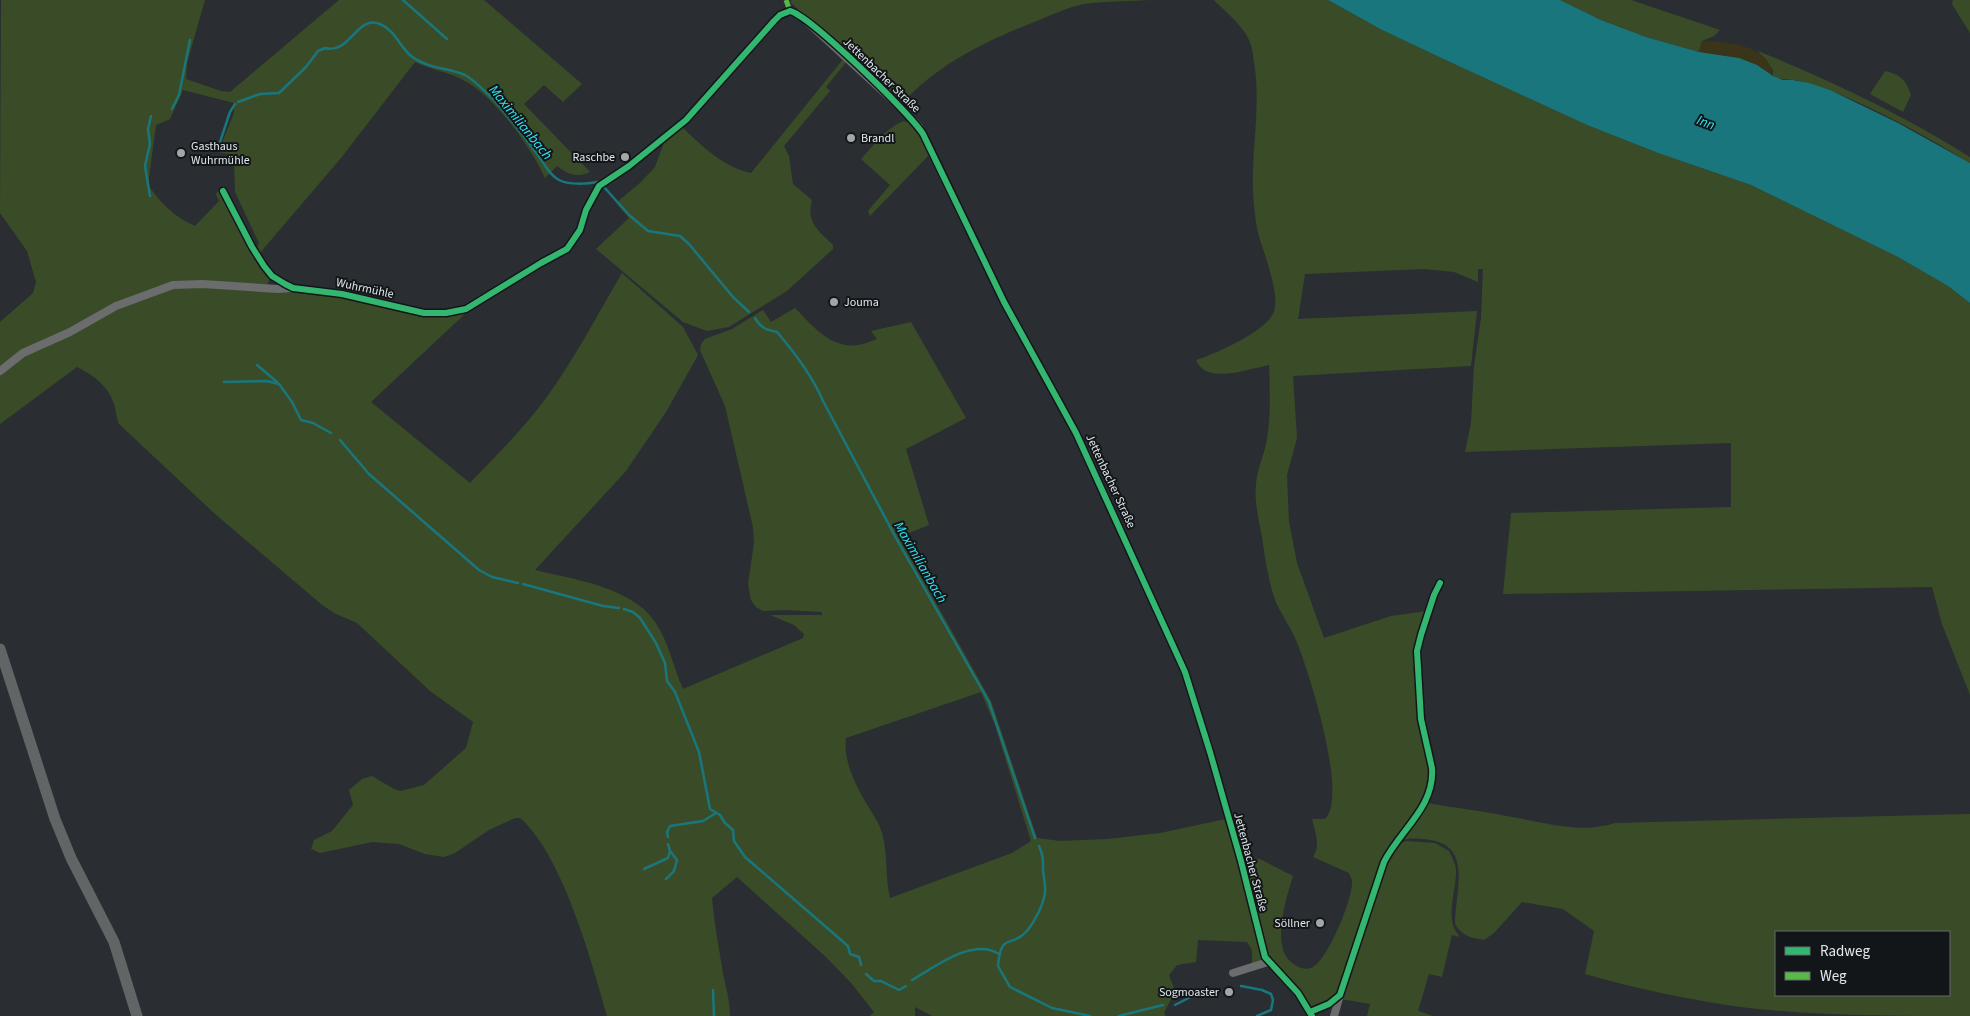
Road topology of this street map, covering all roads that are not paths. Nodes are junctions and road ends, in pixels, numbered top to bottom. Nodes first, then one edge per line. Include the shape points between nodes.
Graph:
1 (790, 11) joint
2 (223, 191) dead end
3 (272, 276) junction
4 (293, 288) junction
5 (265, 289) junction
6 (0, 371) edge
7 (1440, 583) dead end
8 (0, 649) edge
9 (1268, 962) junction
10 (1233, 973) dead end
11 (1340, 995) junction
12 (1311, 1014) edge
13 (138, 1016) edge
14 (1334, 1016) edge

1 - 4 street, Wuhrmühle via 774,21 686,120 599,186 580,230 567,249 466,309 424,313 342,294
1 - 9 street, Jettenbacher Straße via 811,24 919,127 1004,302 1076,433 1190,686
2 - 3 street, Wuhrmühle via 252,247
3 - 4 street, Wuhrmühle
3 - 5 street via 272,283
4 - 5 street
5 - 6 street via 203,284 160,289 116,306 23,353
7 - 11 street via 1417,651 1422,719 1432,768 1431,786 1425,802 1384,862
8 - 13 main road via 55,818 71,858 114,942
9 - 10 street
9 - 12 street, Jettenbacher Straße via 1298,993
11 - 12 street
11 - 14 street

